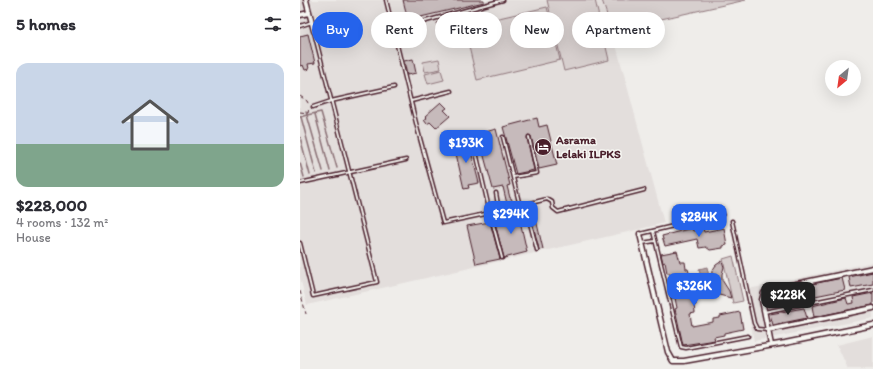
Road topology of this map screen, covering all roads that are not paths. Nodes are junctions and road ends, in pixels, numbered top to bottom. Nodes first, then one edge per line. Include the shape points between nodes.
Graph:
1 (306, 0) edge
2 (386, 0) edge
3 (503, 0) edge
4 (389, 12) edge
5 (309, 13) junction
6 (300, 15) edge
7 (427, 21) edge
8 (312, 22) joint
9 (300, 26) edge
10 (318, 48) edge
11 (397, 48) edge
12 (394, 87) dead end
13 (450, 92) dead end
14 (332, 101) junction
15 (410, 101) junction
16 (311, 106) road end
17 (503, 137) dead end
18 (528, 137) dead end
19 (476, 152) dead end
20 (406, 160) dead end
21 (350, 172) junction
22 (513, 177) junction
23 (300, 183) edge
24 (644, 190) dead end
25 (496, 193) dead end
26 (525, 204) junction
27 (520, 206) junction
28 (499, 211) junction
29 (490, 213) junction
30 (723, 214) dead end
31 (732, 221) dead end
32 (653, 231) junction
33 (640, 234) joint
34 (655, 241) junction
35 (300, 243) edge
36 (642, 244) junction
37 (537, 250) dead end
38 (502, 258) dead end
39 (873, 268) edge
40 (873, 290) edge
41 (873, 308) edge
42 (763, 312) junction
43 (873, 325) edge
44 (768, 330) junction
45 (748, 336) dead end
46 (771, 346) junction

1 - 5 street
2 - 4 lane
3 - 7 lane
5 - 6 street
5 - 8 street
8 - 9 lane
10 - 14 lane
11 - 15 lane
12 - 14 lane
13 - 15 lane
14 - 16 lane
14 - 21 lane
15 - 29 lane via 443,223
17 - 22 lane
18 - 22 lane via 536,173
19 - 29 lane
20 - 21 lane
21 - 23 lane
21 - 35 lane via 377,282 313,296
22 - 27 lane
24 - 26 lane via 558,212 549,199
25 - 28 lane
26 - 27 lane
26 - 37 lane
27 - 28 lane
28 - 29 lane
29 - 38 lane
30 - 32 lane
31 - 44 lane via 754,323 757,329
32 - 33 lane
32 - 34 lane
33 - 36 street
34 - 36 lane
34 - 45 lane via 681,347
36 - 46 street via 668,352 673,361
39 - 42 street via 772,289 764,293
40 - 42 lane
41 - 44 street
42 - 44 street
43 - 46 street
44 - 46 street

